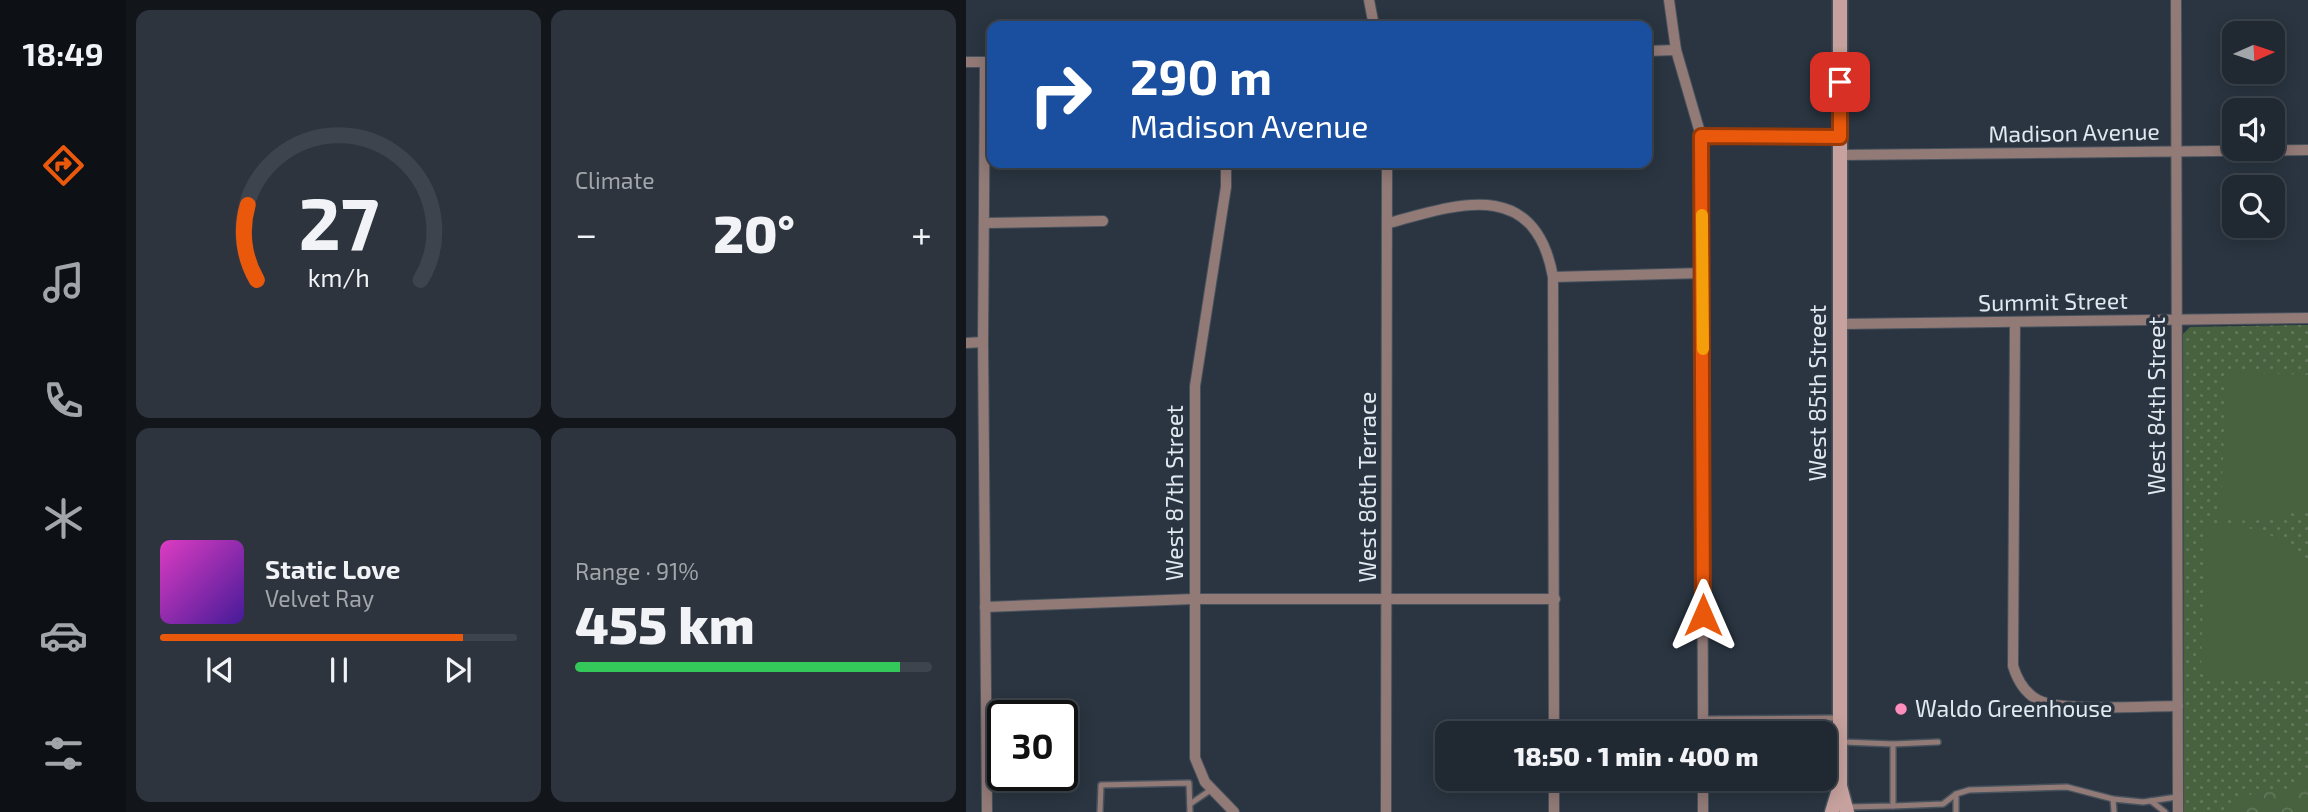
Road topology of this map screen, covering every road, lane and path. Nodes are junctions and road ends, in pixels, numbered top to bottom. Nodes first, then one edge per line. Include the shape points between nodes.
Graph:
1 (1369, 0) edge
2 (1668, 0) edge
3 (1840, 0) edge
4 (2176, 0) edge
5 (1373, 21) edge
6 (1675, 50) junction
7 (1652, 51) edge
8 (966, 62) edge
9 (987, 62) edge
10 (1701, 136) junction
11 (1840, 137) junction
12 (987, 142) edge
13 (2308, 150) edge
14 (2176, 151) junction
15 (1840, 155) junction
16 (1227, 168) edge
17 (1387, 168) edge
18 (1102, 221) dead end
19 (986, 223) junction
20 (1389, 223) junction
21 (1703, 273) junction
22 (1553, 277) junction
23 (2308, 318) edge
24 (2175, 320) junction
25 (2015, 322) junction
26 (1841, 324) junction
27 (983, 342) junction
28 (966, 343) edge
29 (1386, 598) junction
30 (1193, 599) junction
31 (1555, 599) junction
32 (985, 607) junction
33 (2178, 706) junction
34 (1840, 718) junction
35 (1703, 719) joint
36 (1719, 719) joint
37 (1554, 721) edge
38 (1840, 742) junction
39 (1938, 742) dead end
40 (1893, 744) junction
41 (1212, 789) junction
42 (1554, 791) edge
43 (1703, 791) edge
44 (1956, 794) junction
45 (2178, 797) junction
46 (2113, 799) junction
47 (2143, 802) junction
48 (2151, 802) junction
49 (1190, 804) junction
50 (1893, 806) junction
51 (1872, 809) edge
52 (1932, 809) edge
53 (1840, 810) edge
54 (987, 812) edge
55 (1100, 812) edge
56 (1191, 812) edge
57 (1234, 812) edge
58 (1386, 812) edge
59 (1554, 812) edge
60 (1703, 812) edge
61 (1956, 812) edge
62 (2114, 812) edge
63 (2143, 812) edge
64 (2165, 812) edge
65 (2178, 812) edge

1 - 5 street
2 - 6 street
3 - 11 main road, West 85th Street
4 - 14 street, West 84th Street
6 - 7 street
6 - 10 street
8 - 9 street
10 - 11 street
10 - 21 street
11 - 15 main road, West 85th Street
12 - 19 street
13 - 14 street, Madison Avenue
14 - 15 street, Madison Avenue
14 - 24 street, West 84th Street
15 - 26 main road, West 85th Street
16 - 30 street, West 87th Street via 1195,386
17 - 20 street, West 86th Terrace
18 - 19 street
19 - 27 street
20 - 22 street via 1456,204 1485,202 1506,208 1541,241
20 - 29 street, West 86th Terrace
21 - 22 street
21 - 35 street
22 - 31 street
23 - 24 street, Summit Street
24 - 25 street, Summit Street
24 - 33 street, West 84th Street
25 - 26 street, Summit Street
25 - 33 street via 2013,666 2024,688 2052,705
26 - 34 main road, West 85th Street
27 - 28 street
27 - 32 street
29 - 30 street
29 - 31 street
29 - 58 street, West 86th Terrace
30 - 32 street
30 - 41 street, West 87th Street via 1195,758
31 - 37 street
32 - 54 street
33 - 45 street, West 84th Street
34 - 36 lane
34 - 38 main road, West 85th Street
35 - 36 lane
38 - 40 lane
38 - 53 main road, West 85th Street
39 - 40 lane
40 - 50 lane
41 - 49 lane
41 - 57 street, West 87th Street
42 - 59 street
43 - 60 street
44 - 46 lane via 2067,788
44 - 52 lane
44 - 61 lane
45 - 48 lane
45 - 65 street, West 84th Street
46 - 47 lane
46 - 62 lane
47 - 48 lane
47 - 63 lane
48 - 64 lane
49 - 55 lane via 1189,783 1101,785
49 - 56 lane
50 - 51 lane
50 - 52 lane
51 - 53 lane

